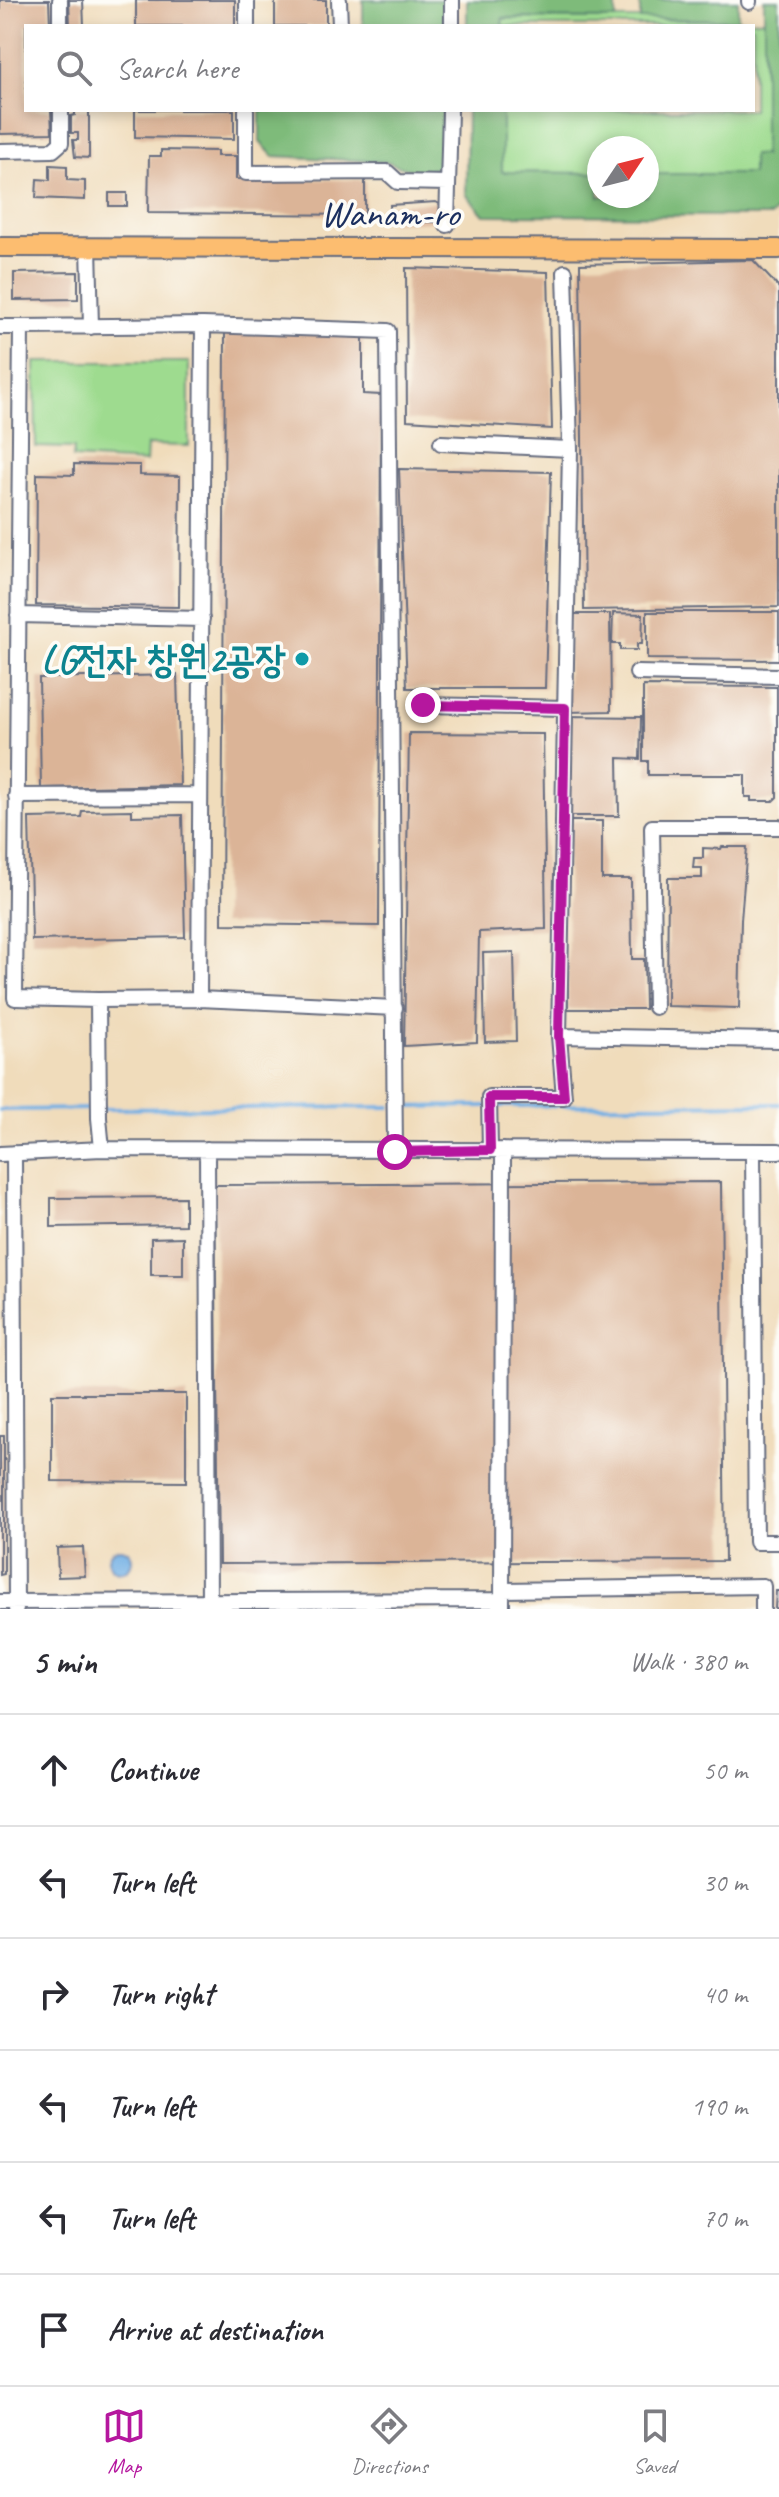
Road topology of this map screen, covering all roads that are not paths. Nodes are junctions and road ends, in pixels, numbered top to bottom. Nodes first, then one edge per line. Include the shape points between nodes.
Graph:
1 (60, 0) edge
2 (247, 0) edge
3 (339, 0) edge
4 (452, 0) edge
5 (60, 24) edge
6 (247, 24) edge
7 (340, 24) edge
8 (452, 24) edge
9 (61, 112) edge
10 (246, 112) edge
11 (450, 112) edge
12 (0, 151) edge
13 (448, 183) junction
14 (447, 225) dead end
15 (89, 246) junction
16 (0, 247) edge
17 (779, 249) edge
18 (565, 272) dead end
19 (203, 325) junction
20 (0, 327) edge
21 (21, 327) junction
22 (91, 327) junction
23 (441, 443) dead end
24 (570, 449) junction
25 (18, 615) junction
26 (202, 619) junction
27 (637, 673) dead end
28 (779, 676) edge
29 (423, 705) dead end
30 (565, 708) junction
31 (200, 795) junction
32 (16, 796) junction
33 (779, 827) edge
34 (7, 998) edge
35 (199, 999) junction
36 (98, 1000) junction
37 (655, 1007) dead end
38 (395, 1008) junction
39 (559, 1036) junction
40 (779, 1040) edge
41 (102, 1149) junction
42 (207, 1149) junction
43 (497, 1150) junction
44 (753, 1151) junction
45 (779, 1151) edge
46 (395, 1152) junction
47 (7, 1154) edge
48 (779, 1542) edge
49 (503, 1599) edge
50 (0, 1602) edge
51 (16, 1605) edge
52 (208, 1605) edge
53 (763, 1609) edge

1 - 5 lane
2 - 6 lane
3 - 7 lane
4 - 8 lane
9 - 12 lane via 61,143 53,150
10 - 13 lane via 246,173 387,172 398,182
11 - 13 lane
13 - 14 lane
15 - 16 main road, Wanam-ro
15 - 17 main road, Wanam-ro
15 - 22 lane
18 - 24 lane
19 - 22 lane
19 - 26 lane
19 - 38 lane via 388,331
20 - 21 lane
21 - 22 lane
21 - 25 lane
23 - 24 lane
24 - 30 lane
25 - 26 lane
25 - 32 lane
26 - 31 lane
27 - 28 lane
29 - 30 lane
30 - 39 lane
31 - 32 lane
31 - 35 lane
32 - 34 lane
33 - 37 lane via 652,827
34 - 36 lane
35 - 36 lane
35 - 38 lane
36 - 41 lane
38 - 46 lane
39 - 40 lane
39 - 43 lane via 564,1097 489,1097
41 - 42 lane
41 - 47 lane
42 - 46 lane
42 - 52 lane
43 - 44 lane
43 - 46 lane
43 - 49 lane
44 - 45 lane
44 - 48 lane via 756,1542
47 - 51 lane
49 - 52 lane
49 - 53 lane via 763,1586
50 - 51 lane
51 - 52 lane

